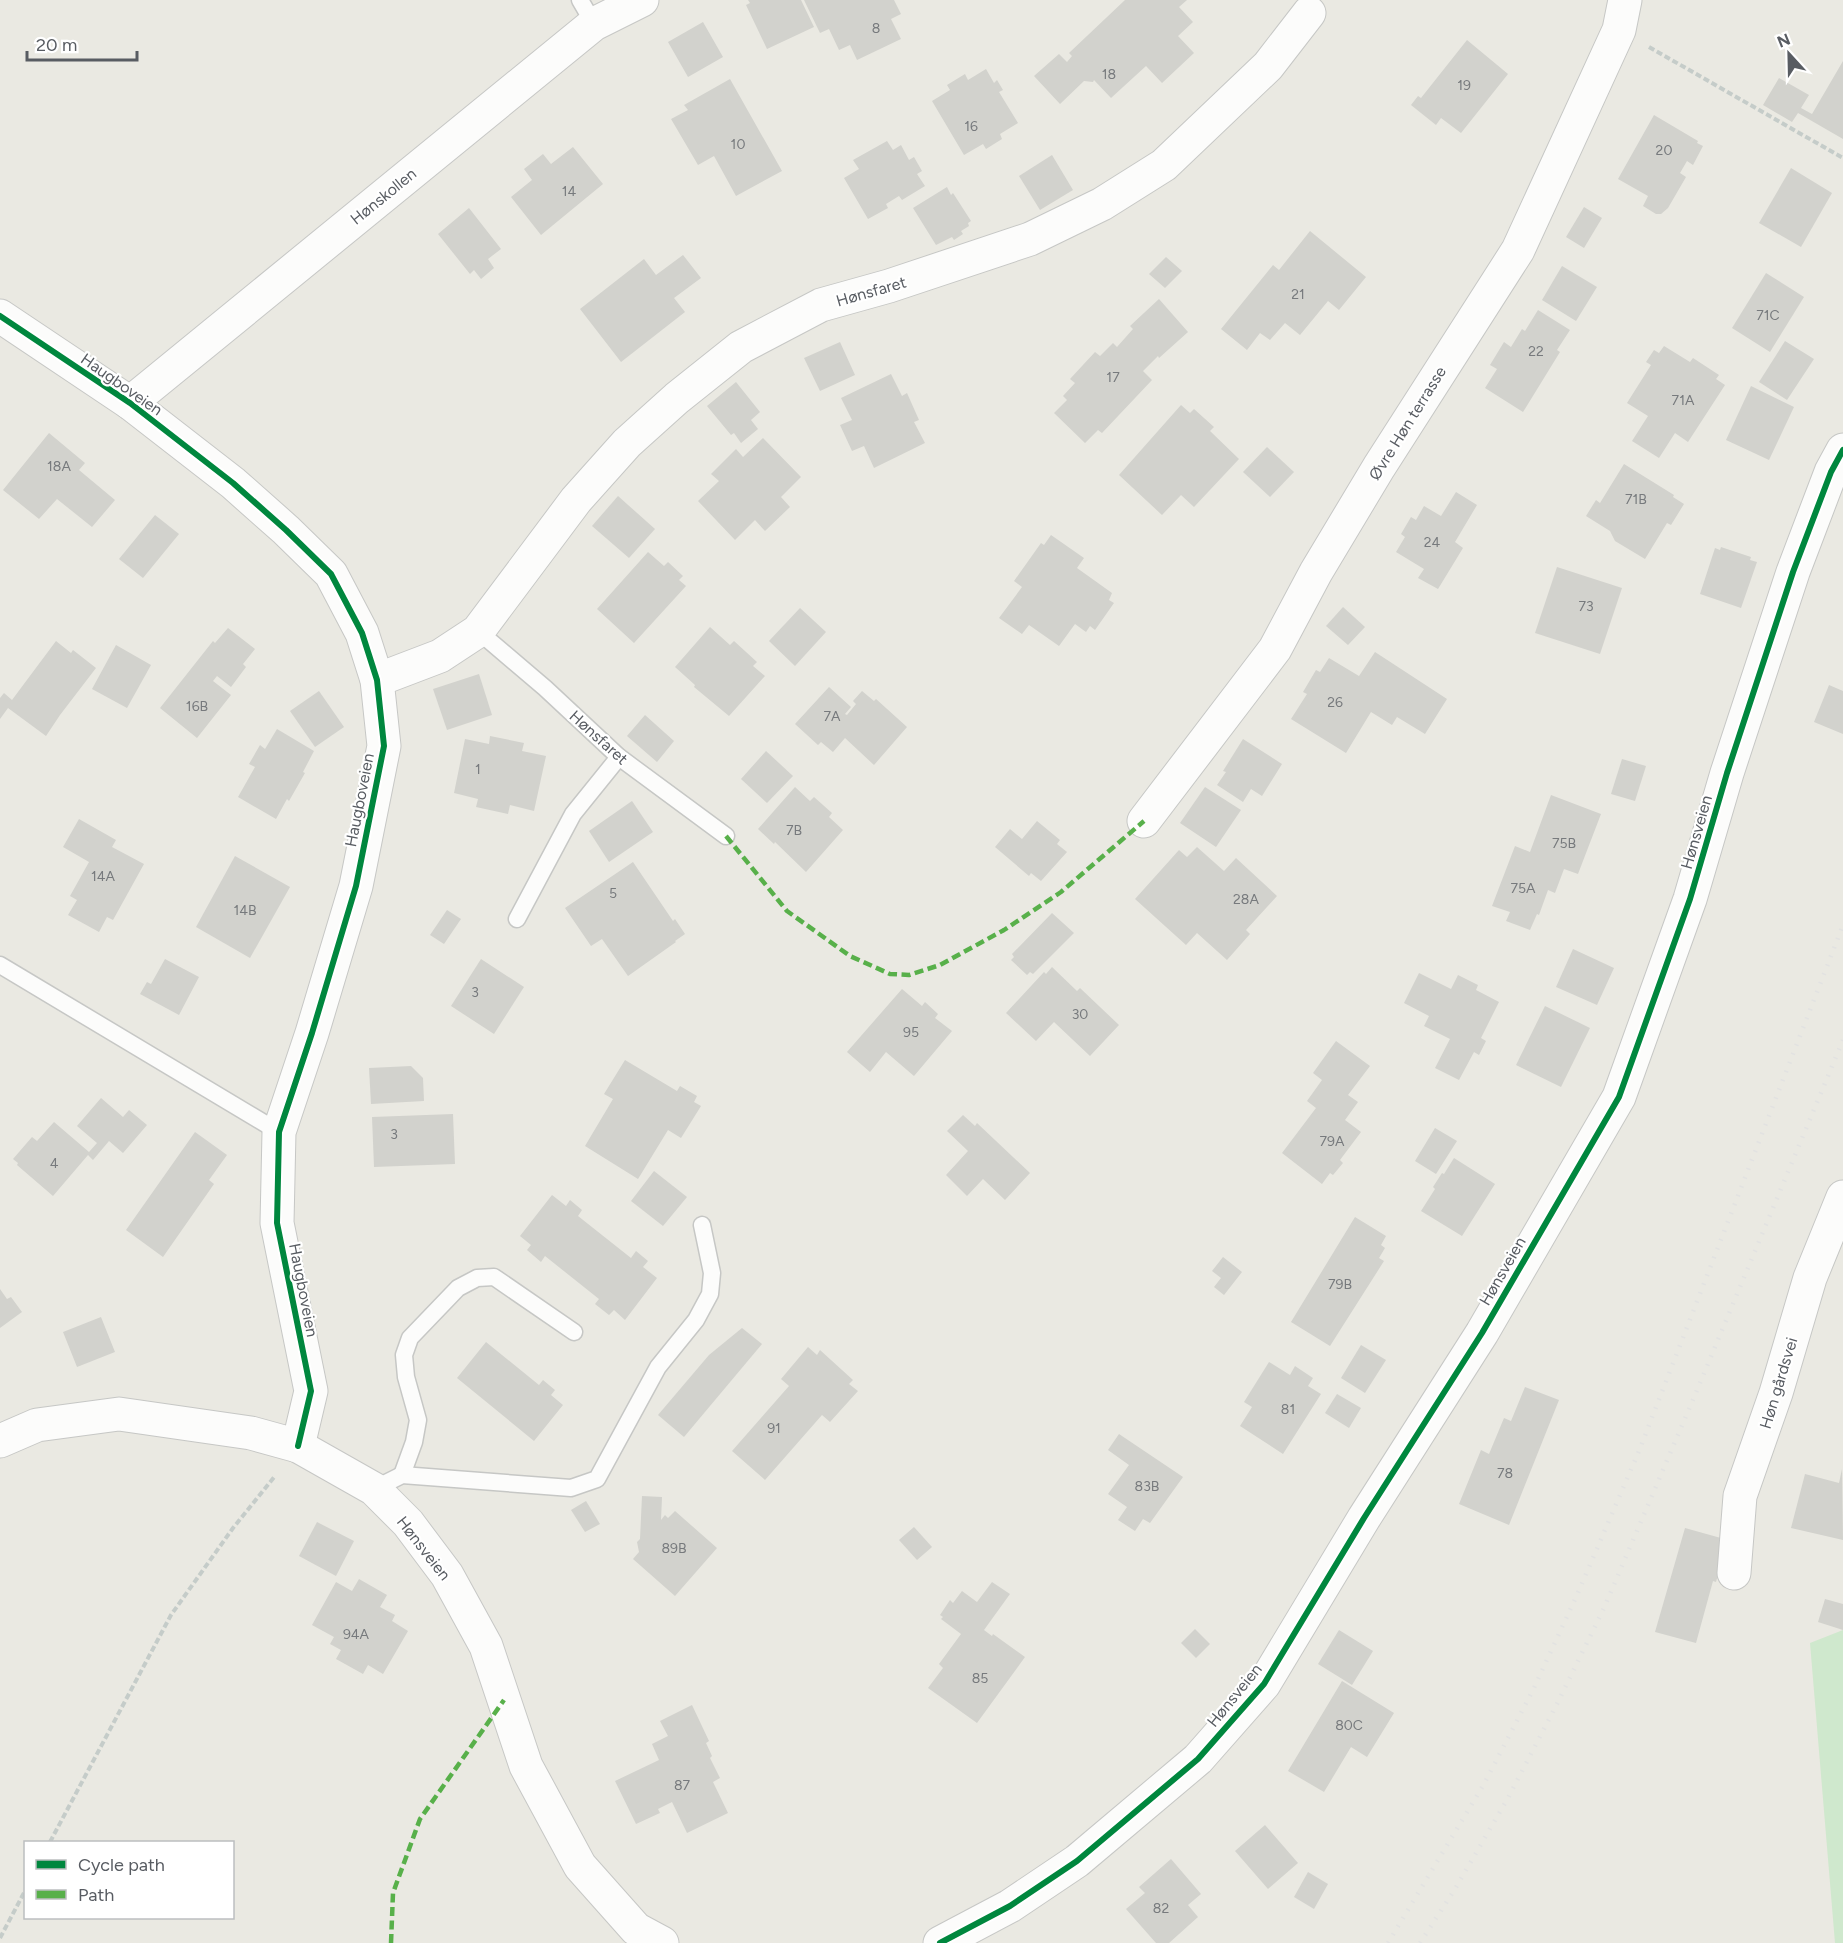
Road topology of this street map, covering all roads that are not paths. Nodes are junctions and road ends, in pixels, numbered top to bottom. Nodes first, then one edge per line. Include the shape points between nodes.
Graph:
1 (642, 0) edge
2 (587, 12) edge
3 (1309, 13) dead end
4 (1622, 15) edge
5 (0, 316) edge
6 (130, 403) junction
7 (1843, 450) edge
8 (478, 631) junction
9 (377, 680) junction
10 (619, 757) junction
11 (1144, 821) dead end
12 (726, 836) dead end
13 (517, 919) dead end
14 (0, 965) edge
15 (279, 1132) junction
16 (1843, 1197) edge
17 (702, 1225) dead end
18 (574, 1332) dead end
19 (0, 1441) edge
20 (298, 1446) junction
21 (388, 1482) junction
22 (1734, 1573) dead end
23 (659, 1942) edge
24 (940, 1943) edge

1 - 2 street, Hønskollen
2 - 6 street, Hønskollen
3 - 8 street, Hønsfaret via 1268,66 1164,165 1102,204 1030,239 821,305 741,347 627,443 576,500
4 - 11 street, Øvre Høn terrasse via 1518,250 1373,477 1275,649
5 - 6 street, Haugboveien
6 - 9 street, Haugboveien via 233,483 331,574 362,633
7 - 24 street, Hønsveien via 1793,572 1690,899 1619,1097 1482,1333 1264,1684 1198,1759 1077,1862 1010,1906
8 - 9 street, Hønsfaret via 440,656
8 - 10 lane, Hønsfaret
9 - 15 street, Haugboveien via 384,746 356,886
10 - 12 lane, Hønsfaret
10 - 13 lane via 573,814
14 - 15 lane
15 - 20 street, Haugboveien via 277,1223 311,1391
16 - 22 street, Høn gårdsvei via 1810,1278 1740,1496
17 - 21 lane via 712,1273 710,1294 696,1320 658,1367 597,1479 571,1488
18 - 21 lane via 494,1277 477,1278 458,1288 410,1338 404,1354 418,1420 414,1442
19 - 20 street, Hønsveien via 37,1425 119,1414 251,1433
20 - 21 street, Hønsveien
21 - 23 street, Hønsveien via 408,1523 447,1575 486,1646 526,1766 580,1866 636,1929

